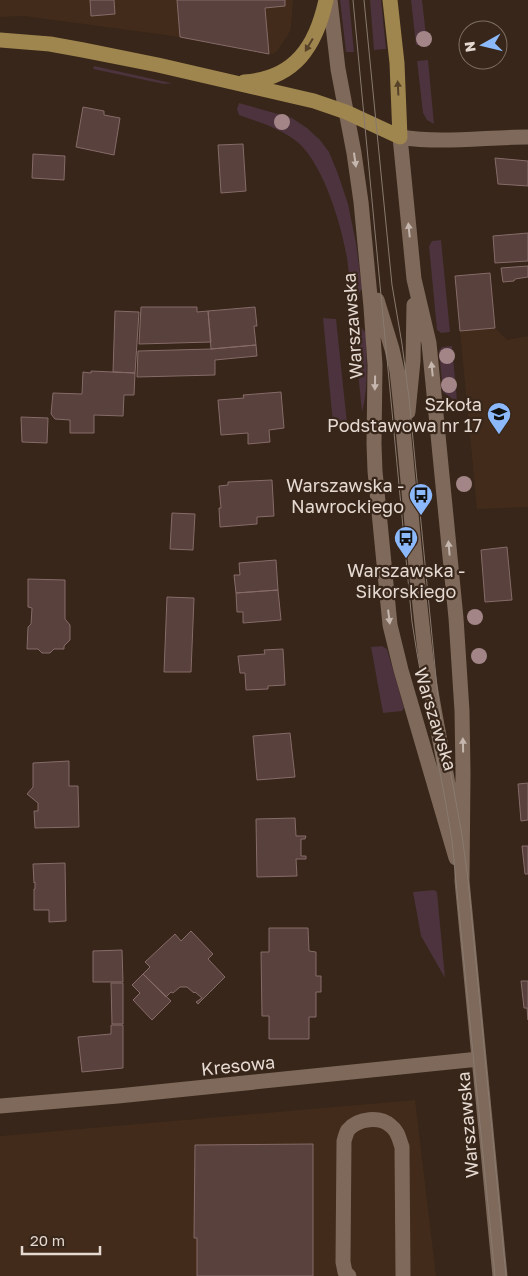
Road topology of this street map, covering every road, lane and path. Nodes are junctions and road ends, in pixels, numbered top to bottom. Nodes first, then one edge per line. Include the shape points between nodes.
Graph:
1 (328, 0) edge
2 (390, 0) edge
3 (0, 40) edge
4 (0, 50) edge
5 (233, 82) junction
6 (346, 112) junction
7 (400, 137) junction
8 (528, 137) edge
9 (367, 263) junction
10 (414, 279) junction
11 (407, 468) junction
12 (462, 881) junction
13 (479, 1059) junction
14 (0, 1106) edge
15 (349, 1276) edge
16 (403, 1276) edge
17 (500, 1276) edge

1 -> 5 main road via 315,34 299,60 275,76
1 - 6 street, Warszawska
7 -> 2 main road, Warszawska
3 - 4 street
3 - 5 main road via 50,44
5 - 6 main road
6 - 7 main road
6 -> 9 street, Warszawska
7 - 8 street via 443,140
10 -> 7 street, Warszawska
9 - 11 street via 397,371
9 -> 12 street, Warszawska via 375,365 375,471 390,624
10 - 11 street via 414,352
12 -> 10 street, Warszawska via 462,711 456,618 429,344
11 - 12 street via 426,658
12 - 13 street, Warszawska
13 - 14 street, Kresowa
13 - 17 street, Warszawska
15 - 16 street via 343,1262 344,1142 348,1131 368,1120 391,1125 402,1147

